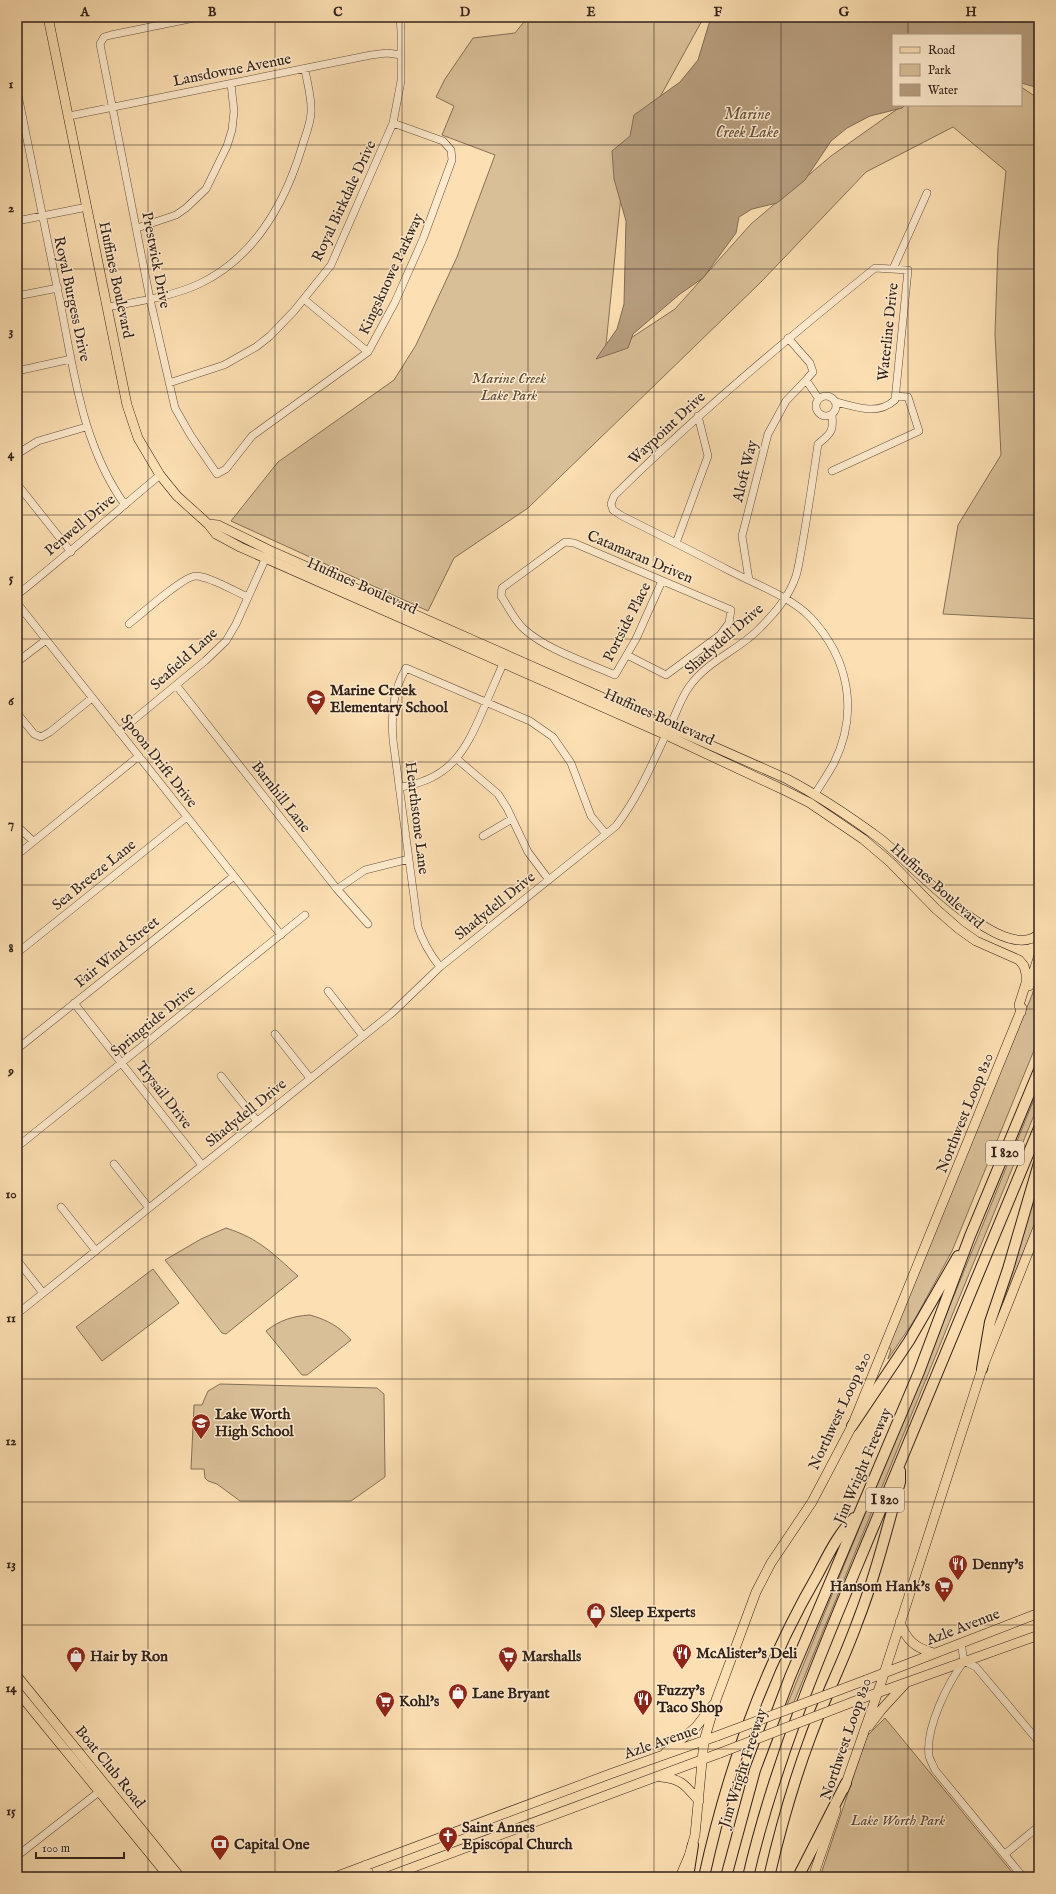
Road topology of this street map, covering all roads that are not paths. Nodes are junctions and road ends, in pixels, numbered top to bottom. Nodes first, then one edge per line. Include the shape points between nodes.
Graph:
1 (48, 17) edge
2 (199, 17) edge
3 (400, 17) edge
4 (401, 55) junction
5 (305, 69) junction
6 (231, 84) junction
7 (17, 90) edge
8 (113, 108) junction
9 (69, 116) junction
10 (393, 123) junction
11 (927, 193) dead end
12 (87, 207) junction
13 (42, 215) junction
14 (17, 220) edge
15 (137, 228) junction
16 (893, 269) junction
17 (908, 270) joint
18 (58, 288) junction
19 (17, 296) edge
20 (150, 299) junction
21 (305, 300) junction
22 (108, 307) junction
23 (788, 338) junction
24 (368, 352) junction
25 (71, 358) junction
26 (17, 372) edge
27 (806, 380) junction
28 (169, 383) junction
29 (895, 396) junction
30 (819, 399) junction
31 (836, 402) junction
32 (832, 415) junction
33 (698, 416) junction
34 (86, 427) junction
35 (17, 454) edge
36 (832, 471) dead end
37 (217, 474) joint
38 (160, 476) junction
39 (17, 484) edge
40 (125, 505) junction
41 (208, 524) junction
42 (676, 543) junction
43 (270, 550) junction
44 (70, 552) junction
45 (265, 559) junction
46 (749, 580) junction
47 (662, 581) junction
48 (17, 595) edge
49 (248, 597) junction
50 (381, 598) junction
51 (785, 599) junction
52 (17, 603) edge
53 (376, 608) junction
54 (129, 624) dead end
55 (523, 628) joint
56 (46, 640) junction
57 (627, 655) junction
58 (505, 660) junction
59 (17, 662) edge
60 (615, 675) joint
61 (176, 685) junction
62 (92, 698) junction
63 (486, 702) junction
64 (17, 713) edge
65 (668, 731) junction
66 (120, 732) junction
67 (138, 756) junction
68 (458, 759) junction
69 (401, 786) junction
70 (815, 794) junction
71 (810, 803) junction
72 (187, 817) junction
73 (512, 820) junction
74 (17, 826) edge
75 (606, 834) junction
76 (483, 836) dead end
77 (33, 841) junction
78 (17, 854) edge
79 (409, 859) junction
80 (234, 876) junction
81 (549, 880) junction
82 (337, 889) junction
83 (945, 898) junction
84 (936, 909) junction
85 (305, 916) dead end
86 (368, 924) dead end
87 (1039, 934) edge
88 (281, 935) junction
89 (17, 953) edge
90 (1039, 955) edge
91 (440, 967) junction
92 (328, 991) dead end
93 (74, 1003) junction
94 (1021, 1012) junction
95 (276, 1034) dead end
96 (363, 1036) junction
97 (17, 1049) edge
98 (122, 1063) junction
99 (1039, 1070) edge
100 (221, 1076) dead end
101 (310, 1078) junction
102 (257, 1121) junction
103 (1039, 1128) edge
104 (17, 1147) edge
105 (1039, 1163) edge
106 (114, 1164) dead end
107 (202, 1165) junction
108 (61, 1207) dead end
109 (149, 1208) junction
110 (1039, 1225) edge
111 (970, 1236) junction
112 (96, 1251) junction
113 (17, 1260) edge
114 (43, 1293) junction
115 (17, 1314) edge
116 (982, 1369) junction
117 (852, 1426) junction
118 (900, 1464) junction
119 (859, 1512) junction
120 (1039, 1613) edge
121 (900, 1622) junction
122 (1039, 1635) edge
123 (962, 1643) junction
124 (934, 1652) junction
125 (964, 1661) junction
126 (884, 1673) junction
127 (17, 1676) edge
128 (909, 1680) junction
129 (17, 1691) edge
130 (877, 1692) junction
131 (716, 1700) junction
132 (862, 1735) junction
133 (704, 1741) junction
134 (1039, 1742) edge
135 (658, 1758) junction
136 (701, 1761) junction
137 (657, 1776) junction
138 (846, 1783) junction
139 (100, 1791) junction
140 (698, 1802) junction
141 (1039, 1826) edge
142 (693, 1845) junction
143 (408, 1850) junction
144 (1005, 1854) junction
145 (17, 1856) edge
146 (366, 1865) junction
147 (414, 1867) junction
148 (169, 1877) edge
149 (180, 1877) edge
150 (335, 1877) edge
151 (370, 1877) edge
152 (387, 1877) edge
153 (680, 1877) edge
154 (688, 1877) edge
155 (704, 1877) edge
156 (726, 1877) edge
157 (748, 1877) edge
158 (769, 1877) edge
159 (798, 1877) edge
160 (813, 1877) edge
161 (1023, 1877) edge

1 - 9 main road, Huffines Boulevard
2 - 8 street, Prestwick Drive via 102,39 100,44
3 - 4 street, Royal Birkdale Drive
4 - 5 street, Lansdowne Avenue via 371,55
4 - 10 street, Royal Birkdale Drive via 401,81
5 - 6 street, Lansdowne Avenue
5 - 20 street via 311,112 304,141 295,169 259,237 225,270 198,284
6 - 8 street, Lansdowne Avenue
6 - 15 street via 234,111 232,130 206,189 176,215
7 - 13 street, Royal Burgess Drive
8 - 9 street, Lansdowne Avenue
8 - 15 street, Prestwick Drive
9 - 12 main road, Huffines Boulevard
10 - 21 street, Royal Birkdale Drive via 331,265
10 - 24 street, Kingsknowe Parkway via 443,141 451,150 452,160 423,239 395,302
11 - 16 street
12 - 13 street
12 - 22 main road, Huffines Boulevard
13 - 14 street
13 - 18 street, Royal Burgess Drive
15 - 20 street, Prestwick Drive
16 - 17 street, Waypoint Drive
16 - 23 street, Waypoint Drive via 875,268
17 - 29 street, Waterline Drive
18 - 19 street
18 - 25 street, Royal Burgess Drive
20 - 22 street
20 - 28 street, Prestwick Drive
21 - 24 street
21 - 28 street, Royal Birkdale Drive via 270,336 250,351 224,365
22 - 38 main road, Huffines Boulevard via 127,405 138,438
23 - 27 street, Aloft Way via 810,362 813,372
23 - 33 street, Waypoint Drive
24 - 37 street, Kingsknowe Parkway via 252,436 226,469
25 - 26 street
25 - 34 street, Royal Burgess Drive
27 - 30 street
27 - 46 street, Aloft Way via 786,401 768,434 742,536
28 - 37 street, Prestwick Drive via 180,418
29 - 31 street via 895,400 878,410
29 - 36 street, Waterline Drive via 908,397 919,432
30 - 31 street via 828,396
30 - 32 street via 816,405 817,412 823,416
31 - 32 street via 836,409
32 - 51 street, Shadydell Drive via 831,434 818,444 796,576
33 - 42 street via 708,456
33 - 42 street, Waypoint Drive via 614,496 611,504 613,510 622,516
34 - 35 street via 38,441
34 - 40 street, Royal Burgess Drive via 103,470
38 - 40 street, Penwell Drive
38 - 41 main road, Huffines Boulevard via 177,496
39 - 44 street
40 - 44 street, Penwell Drive
41 - 43 main road, Huffines Boulevard via 218,525
41 - 45 main road, Huffines Boulevard via 216,534
42 - 46 street, Waypoint Drive
43 - 45 street, Seafield Lane
43 - 50 main road, Huffines Boulevard
44 - 48 street, Penwell Drive
45 - 49 street, Seafield Lane
45 - 53 main road, Huffines Boulevard
46 - 51 street, Waypoint Drive
47 - 55 street, Catamaran Driven via 574,542 564,542 502,588 501,596
47 - 57 street, Portside Place
47 - 57 street, Catamaran Driven via 731,610 729,623 720,635 666,675
49 - 54 street via 205,578 194,576 183,581
49 - 61 street, Seafield Lane via 226,641
50 - 53 street
50 - 58 main road, Huffines Boulevard
51 - 65 street, Shadydell Drive via 757,631 706,668 690,686 679,703
51 - 70 street, Waypoint Drive via 810,617 831,644 845,674 849,702 846,730 834,762
52 - 56 street, Spoon Drift Drive
53 - 58 main road, Huffines Boulevard
55 - 60 street, Huffines Boulevard via 564,653
56 - 59 street
56 - 62 street, Spoon Drift Drive
57 - 60 street, Portside Place
58 - 63 street
58 - 65 main road, Huffines Boulevard
61 - 66 street, Seafield Lane
61 - 82 street, Barnhill Lane
62 - 64 street via 40,737 34,734
62 - 66 street, Spoon Drift Drive
63 - 68 street
63 - 69 street, Hearthstone Lane via 406,668 396,688 392,718
63 - 75 street via 530,721 553,737 571,763 591,816
65 - 70 main road, Huffines Boulevard via 787,779
65 - 71 main road, Huffines Boulevard
65 - 75 street, Shadydell Drive via 634,801 616,826
66 - 67 street, Spoon Drift Drive
67 - 72 street, Spoon Drift Drive
67 - 77 street
68 - 69 street via 436,776
68 - 73 street via 498,794
69 - 79 street, Hearthstone Lane
70 - 71 main road
70 - 83 main road, Huffines Boulevard via 880,839
71 - 84 main road, Huffines Boulevard via 890,862
72 - 80 street, Spoon Drift Drive
72 - 89 street, Sea Breeze Lane
73 - 76 street
73 - 81 street via 528,852
74 - 77 street
75 - 81 street, Shadydell Drive
77 - 78 street
79 - 82 street via 365,870
79 - 91 street, Hearthstone Lane via 422,940
80 - 88 street, Spoon Drift Drive
80 - 93 street, Fair Wind Street
81 - 91 street, Shadydell Drive
82 - 86 street, Barnhill Lane
83 - 84 main road
83 - 87 main road, Huffines Boulevard via 988,929 1016,941 1027,942
84 - 94 main road, Huffines Boulevard via 976,941 1013,957 1024,966 1026,983 1019,1005
85 - 88 street, Springtide Drive
88 - 98 street, Springtide Drive
90 - 94 main road, Northwest Loop 820
91 - 96 street, Shadydell Drive via 392,1013
92 - 96 street
93 - 97 street, Fair Wind Street
93 - 98 street, Trysail Drive
94 - 117 main road, Northwest Loop 820
95 - 101 street
96 - 101 street, Shadydell Drive
98 - 104 street, Springtide Drive
98 - 107 street, Trysail Drive
99 - 111 highway, Jim Wright Freeway / I 820
100 - 102 street
101 - 102 street, Shadydell Drive
102 - 107 street, Shadydell Drive
103 - 118 highway, I 820
105 - 116 highway via 990,1322
106 - 109 street
107 - 109 street, Shadydell Drive
108 - 112 street
109 - 112 street, Shadydell Drive
110 - 116 main road, Northwest Loop 820
111 - 117 highway via 909,1341
111 - 119 highway, Jim Wright Freeway / I 820 via 919,1372
112 - 114 street, Shadydell Drive
113 - 114 street
114 - 115 street, Shadydell Drive
116 - 121 main road, Northwest Loop 820
117 - 131 main road, Northwest Loop 820 via 812,1502 771,1563 756,1592
118 - 157 highway, I 820 via 787,1741 759,1831
118 - 158 highway via 900,1482 875,1571 857,1624 797,1772
119 - 155 highway via 841,1533 803,1599 758,1698 730,1777
119 - 156 highway, Jim Wright Freeway / I 820 via 770,1729 753,1777
120 - 123 main road, Azle Avenue
121 - 124 main road via 905,1635 912,1643
121 - 126 main road, Northwest Loop 820
122 - 125 main road, Azle Avenue
123 - 124 main road, Azle Avenue
123 - 125 street
124 - 126 main road, Azle Avenue
125 - 128 main road, Azle Avenue
125 - 134 street via 976,1667
125 - 144 street via 955,1673 932,1724 929,1756 935,1770
126 - 130 main road, Northwest Loop 820
126 - 133 main road, Azle Avenue, bridge
127 - 149 main road, Boat Club Road
128 - 130 main road, Azle Avenue
128 - 132 main road
129 - 139 main road, Boat Club Road
130 - 132 main road, Northwest Loop 820
130 - 136 main road, Azle Avenue, bridge
131 - 133 main road, Northwest Loop 820
131 - 135 main road via 696,1727
132 - 138 main road, Northwest Loop 820
133 - 135 main road, Azle Avenue
133 - 136 main road, Northwest Loop 820
135 - 143 main road, Azle Avenue
136 - 137 main road, Azle Avenue
136 - 140 main road, Northwest Loop 820
137 - 140 main road via 675,1778 686,1786
137 - 147 main road, Azle Avenue
138 - 159 highway
138 - 160 main road, Northwest Loop 820
139 - 145 street
139 - 148 main road, Boat Club Road
140 - 142 main road, Northwest Loop 820
141 - 144 street
142 - 153 main road, Northwest Loop 820
142 - 154 highway
143 - 146 main road, Azle Avenue
143 - 147 main road
144 - 161 street
146 - 150 main road, Azle Avenue
146 - 151 main road
147 - 152 main road, Azle Avenue

